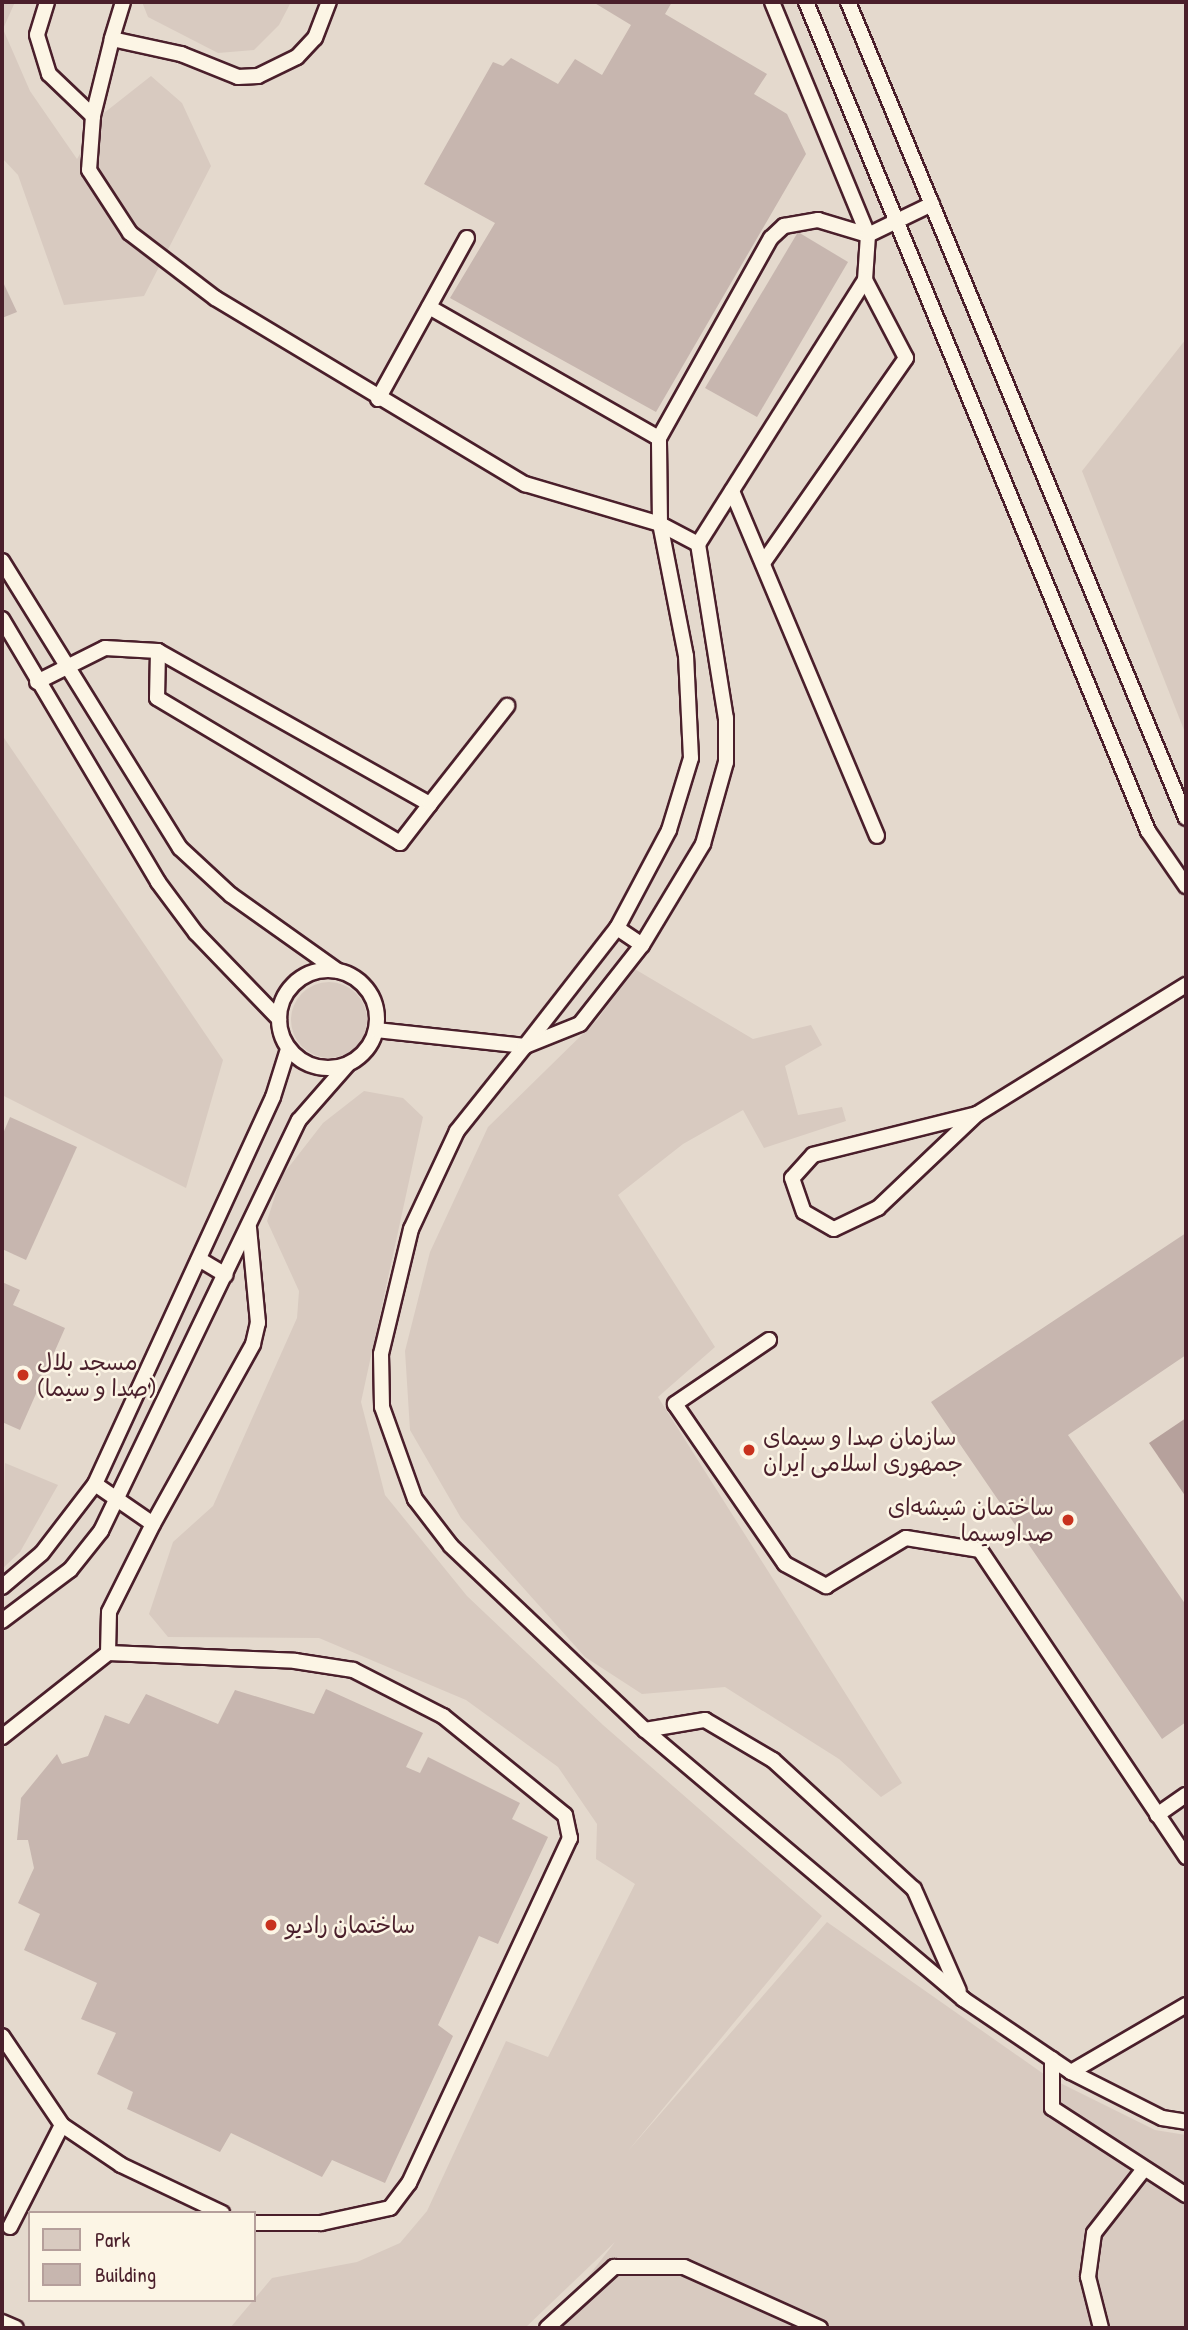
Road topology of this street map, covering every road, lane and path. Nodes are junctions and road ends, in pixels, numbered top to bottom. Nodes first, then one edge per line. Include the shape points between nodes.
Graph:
1 (47, 2) edge
2 (123, 2) edge
3 (329, 2) edge
4 (772, 2) edge
5 (806, 2) edge
6 (848, 2) edge
7 (112, 39) junction
8 (93, 116) junction
9 (932, 204) junction
10 (895, 220) junction
11 (868, 235) junction
12 (467, 237) dead end
13 (865, 280) junction
14 (429, 307) junction
15 (378, 399) junction
16 (659, 438) junction
17 (732, 491) junction
18 (660, 524) junction
19 (698, 544) junction
20 (2, 561) edge
21 (763, 563) junction
22 (2, 619) edge
23 (158, 651) junction
24 (64, 668) junction
25 (37, 682) junction
26 (507, 706) dead end
27 (430, 804) junction
28 (1186, 818) edge
29 (877, 836) dead end
30 (1186, 887) edge
31 (617, 928) junction
32 (642, 945) junction
33 (338, 971) junction
34 (1186, 985) edge
35 (279, 1019) junction
36 (376, 1030) junction
37 (525, 1046) junction
38 (289, 1049) junction
39 (348, 1064) junction
40 (976, 1114) junction
41 (249, 1225) junction
42 (199, 1259) junction
43 (226, 1275) junction
44 (769, 1339) dead end
45 (95, 1484) junction
46 (121, 1496) junction
47 (153, 1524) junction
48 (2, 1587) edge
49 (2, 1621) edge
50 (108, 1653) junction
51 (645, 1730) junction
52 (2, 1737) edge
53 (1186, 1795) edge
54 (1157, 1815) junction
55 (1186, 1857) edge
56 (963, 1999) junction
57 (1186, 2005) edge
58 (2, 2036) edge
59 (1052, 2059) junction
60 (1071, 2072) junction
61 (1186, 2122) edge
62 (62, 2125) junction
63 (1144, 2169) junction
64 (1186, 2195) edge
65 (218, 2211) edge
66 (256, 2223) edge
67 (10, 2227) dead end
68 (2, 2322) edge
69 (16, 2328) edge
70 (547, 2328) edge
71 (820, 2328) edge
72 (1101, 2328) edge

1 - 8 lane via 37,35 49,74
2 - 7 lane
3 - 7 lane via 315,38 297,57 258,76 238,77 181,54
4 - 11 lane
5 - 10 lane
6 - 9 lane
7 - 8 lane
8 - 15 lane via 89,170 130,233 215,298
9 - 10 lane
9 - 28 lane
10 - 11 lane
10 - 30 lane via 1148,831
11 - 13 lane
11 - 16 lane via 818,220 784,226 771,238
12 - 14 lane
13 - 17 lane
13 - 21 lane via 906,358
14 - 15 lane
14 - 16 lane
15 - 18 lane via 524,484
16 - 18 lane
17 - 19 lane
17 - 21 lane
18 - 19 lane
18 - 31 lane via 686,656 691,758 669,830
19 - 32 lane via 723,681 726,762 703,844
20 - 24 lane
21 - 29 lane
22 - 25 lane
23 - 24 lane via 105,648
23 - 27 lane
23 - 27 lane via 157,698 400,843
24 - 25 lane
24 - 33 lane via 180,848 231,895
25 - 35 lane via 158,882 196,933
26 - 27 lane
31 - 32 lane
31 - 37 lane
32 - 37 lane via 580,1024
33 - 35 lane via 297,981
33 - 36 lane via 365,987
34 - 40 lane
35 - 38 lane
36 - 37 lane
36 - 39 lane
37 - 51 lane via 457,1131 411,1228 381,1354 382,1407 415,1499 451,1546
38 - 39 lane via 315,1066
38 - 42 lane
39 - 41 lane via 299,1121
40 - 40 lane via 813,1155 792,1178 804,1212 834,1229 878,1208
41 - 43 lane
41 - 47 lane via 258,1323 253,1344
42 - 43 lane
42 - 45 lane
43 - 46 lane
44 - 54 lane via 675,1404 785,1564 826,1586 906,1538 980,1549
45 - 46 lane
45 - 48 lane via 42,1553
46 - 47 lane
46 - 49 lane via 71,1570
47 - 50 lane via 109,1612
50 - 52 lane
50 - 66 lane via 295,1661 353,1670 443,1716 565,1815 570,1838 409,2183 390,2208 321,2223
51 - 56 lane
51 - 56 lane via 705,1720 773,1760 914,1889
53 - 54 lane
54 - 55 lane
56 - 59 lane
57 - 60 lane
58 - 62 lane
59 - 60 lane
59 - 63 lane via 1052,2108
60 - 61 lane via 1162,2118
62 - 65 lane via 121,2165
62 - 67 lane
63 - 64 lane
63 - 72 lane via 1094,2233 1088,2277
68 - 69 lane
70 - 71 lane via 614,2267 684,2267

